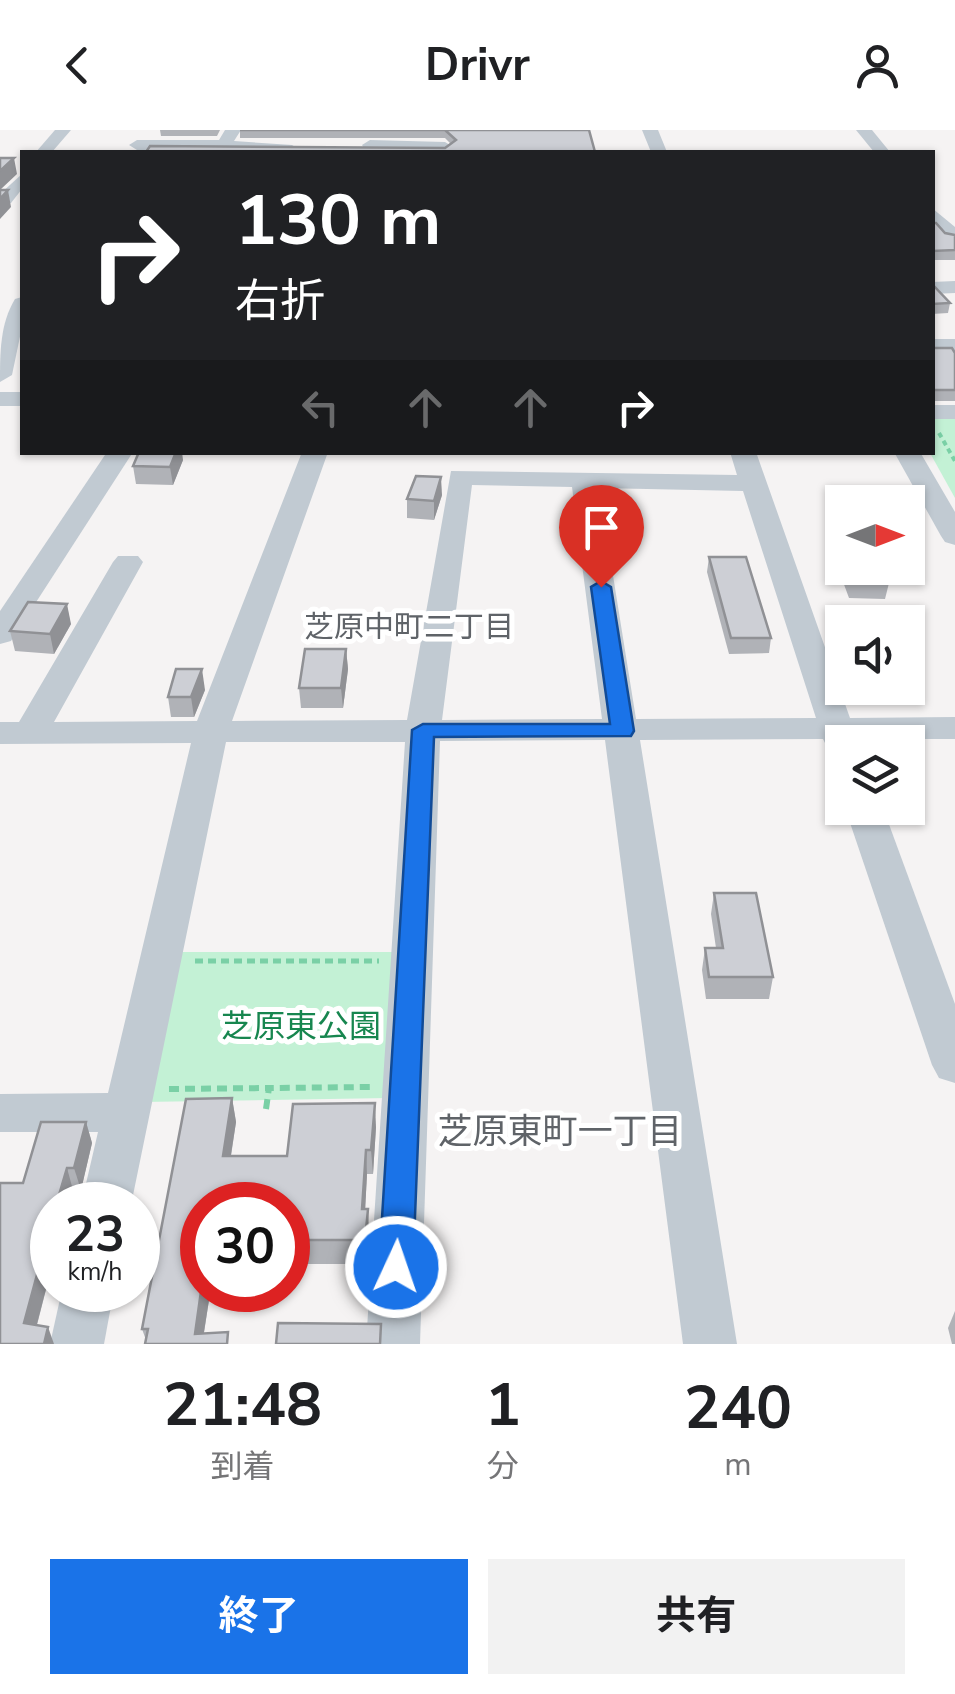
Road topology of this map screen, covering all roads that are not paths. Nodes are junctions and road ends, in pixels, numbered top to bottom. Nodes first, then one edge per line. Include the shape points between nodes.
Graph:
1 (63, 130) edge
2 (864, 130) edge
3 (229, 138) edge
4 (139, 142) edge
5 (372, 144) edge
6 (445, 147) edge
7 (198, 149) edge
8 (46, 150) edge
9 (314, 150) edge
10 (352, 150) edge
11 (880, 150) edge
12 (15, 310) edge
13 (1, 372) edge
14 (118, 455) edge
15 (314, 455) edge
16 (744, 455) edge
17 (909, 455) edge
18 (584, 478) junction
19 (753, 483) junction
20 (955, 536) edge
21 (128, 562) dead end
22 (0, 634) edge
23 (836, 725) edge
24 (955, 728) edge
25 (423, 730) junction
26 (925, 730) edge
27 (211, 731) junction
28 (622, 731) junction
29 (15, 734) edge
30 (825, 737) edge
31 (870, 825) edge
32 (955, 1065) edge
33 (142, 1100) junction
34 (0, 1113) edge
35 (114, 1182) edge
36 (84, 1312) edge
37 (77, 1344) edge
38 (392, 1344) edge
39 (710, 1344) edge

1 - 8 street
2 - 11 street
3 - 7 street
3 - 9 street via 257,150
4 - 7 street
5 - 6 street
5 - 10 street
12 - 13 street
14 - 22 street
15 - 27 street
16 - 19 street
17 - 20 street
18 - 19 street
18 - 25 street via 460,477
18 - 28 street
19 - 23 street
21 - 29 street
24 - 26 street
25 - 27 street
25 - 28 street
25 - 38 street
27 - 29 street
27 - 33 street
28 - 30 street
28 - 39 street
31 - 32 street
33 - 34 street
33 - 35 street
36 - 37 street

